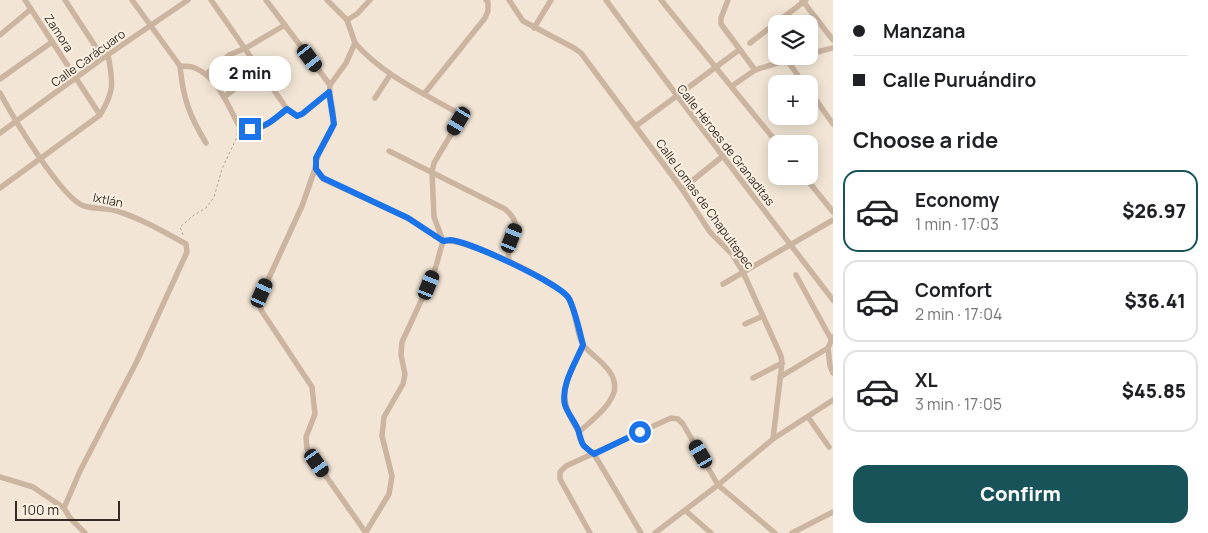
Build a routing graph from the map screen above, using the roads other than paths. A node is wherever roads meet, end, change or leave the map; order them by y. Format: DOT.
graph roads {
  1 [pos="26,0"];
  2 [pos="65,0"];
  3 [pos="132,0"];
  4 [pos="188,0"];
  5 [pos="211,0"];
  6 [pos="266,0"];
  7 [pos="327,0"];
  8 [pos="370,0"];
  9 [pos="509,0"];
  10 [pos="551,0"];
  11 [pos="606,0"];
  12 [pos="661,0"];
  13 [pos="728,0"];
  14 [pos="489,1"];
  15 [pos="804,1"];
  16 [pos="31,9"];
  17 [pos="347,20"];
  18 [pos="286,24"];
  19 [pos="150,26"];
  20 [pos="534,28"];
  21 [pos="0,35"];
  22 [pos="833,40"];
  23 [pos="52,42"];
  24 [pos="354,43"];
  25 [pos="750,43"];
  26 [pos="246,48"];
  27 [pos="833,48"];
  28 [pos="739,50"];
  29 [pos="818,52"];
  30 [pos="106,56"];
  31 [pos="771,65"];
  32 [pos="180,66"];
  33 [pos="716,68"];
  34 [pos="261,69"];
  35 [pos="755,70"];
  36 [pos="206,74"];
  37 [pos="390,75"];
  38 [pos="76,78"];
  39 [pos="0,79"];
  40 [pos="330,85"];
  41 [pos="732,86"];
  42 [pos="329,92"];
  43 [pos="0,93"];
  44 [pos="424,94"];
  45 [pos="676,96"];
  46 [pos="224,97"];
  47 [pos="376,98"];
  48 [pos="818,103"];
  49 [pos="287,109"];
  50 [pos="100,115"];
  51 [pos="16,122"];
  52 [pos="833,124"];
  53 [pos="636,126"];
  54 [pos="0,133"];
  55 [pos="771,135"];
  56 [pos="206,143"];
  57 [pos="389,152"];
  58 [pos="724,156"];
  59 [pos="41,159"];
  60 [pos="316,169"];
  61 [pos="432,172"];
  62 [pos="811,185"];
  63 [pos="0,188"];
  64 [pos="682,189"];
  65 [pos="833,212"];
  66 [pos="833,220"];
  67 [pos="443,241"];
  68 [pos="790,244"];
  69 [pos="509,262"];
  70 [pos="743,272"];
  71 [pos="796,275"];
  72 [pos="723,284"];
  73 [pos="833,300"];
  74 [pos="763,316"];
  75 [pos="746,324"];
  76 [pos="832,338"];
  77 [pos="583,345"];
  78 [pos="828,348"];
  79 [pos="782,363"];
  80 [pos="833,373"];
  81 [pos="780,377"];
  82 [pos="753,378"];
  83 [pos="833,400"];
  84 [pos="808,418"];
  85 [pos="580,432"];
  86 [pos="773,439"];
  87 [pos="828,447"];
  88 [pos="594,454"];
  89 [pos="0,476"];
  90 [pos="718,485"];
  91 [pos="64,508"];
  92 [pos="686,511"];
  93 [pos="833,512"];
  94 [pos="366,532"];
  95 [pos="85,533"];
  96 [pos="590,533"];
  97 [pos="641,533"];
  98 [pos="655,533"];
  99 [pos="711,533"];
  100 [pos="776,533"];
  101 [pos="792,533"];
  1 -- 16 [label="street, Zamora"];
  2 -- 30 [label="street"];
  3 -- 19 [label="street"];
  4 -- 19 [label="street, Calle Carácuaro"];
  5 -- 26 [label="street"];
  6 -- 18 [label="street"];
  7 -- 17 [label="street"];
  8 -- 17 [label="street"];
  9 -- 20 [label="street, Calle Lomas de Chapultepec"];
  10 -- 20 [label="street"];
  11 -- 45 [label="street, Calle Héroes de Granaditas"];
  12 -- 33 [label="street"];
  13 -- 28 [label="street"];
  14 -- 44 [label="street"];
  15 -- 22 [label="street"];
  15 -- 25 [label="street"];
  16 -- 21 [label="street"];
  16 -- 23 [label="street, Zamora"];
  17 -- 24 [label="street"];
  18 -- 26 [label="street"];
  18 -- 40 [label="street"];
  19 -- 30 [label="street, Calle Carácuaro"];
  19 -- 32 [label="street"];
  20 -- 53 [label="street, Calle Lomas de Chapultepec"];
  23 -- 38 [label="street, Zamora"];
  23 -- 39 [label="street"];
  24 -- 37 [label="street"];
  24 -- 40 [label="street"];
  26 -- 34 [label="street"];
  26 -- 36 [label="street"];
  27 -- 29 [label="street"];
  28 -- 33 [label="street"];
  28 -- 35 [label="street"];
  30 -- 38 [label="street, Calle Carácuaro"];
  30 -- 50 [label="street"];
  31 -- 35 [label="street"];
  32 -- 36 [label="street"];
  32 -- 56 [label="street"];
  33 -- 41 [label="street"];
  33 -- 45 [label="street"];
  34 -- 46 [label="street"];
  34 -- 49 [label="street"];
  35 -- 41 [label="street"];
  36 -- 46 [label="street"];
  37 -- 44 [label="street"];
  37 -- 47 [label="street"];
  38 -- 50 [label="street, Zamora"];
  38 -- 51 [label="street, Calle Carácuaro"];
  40 -- 42 [label="street"];
  41 -- 55 [label="street"];
  42 -- 49 [label="street"];
  42 -- 60 [label="street"];
  43 -- 51 [label="street, Ixtlán"];
  44 -- 61 [label="street"];
  45 -- 53 [label="street"];
  45 -- 58 [label="street, Calle Héroes de Granaditas"];
  46 -- 49 [label="street"];
  48 -- 52 [label="street"];
  50 -- 59 [label="street"];
  51 -- 54 [label="street, Calle Carácuaro"];
  51 -- 59 [label="street, Ixtlán"];
  53 -- 64 [label="street, Calle Lomas de Chapultepec"];
  57 -- 61 [label="street"];
  58 -- 64 [label="street"];
  58 -- 68 [label="street, Calle Héroes de Granaditas"];
  59 -- 63 [label="street"];
  59 -- 91 [label="street, Ixtlán"];
  60 -- 67 [label="street"];
  60 -- 94 [label="street"];
  61 -- 67 [label="street"];
  61 -- 69 [label="street"];
  62 -- 65 [label="street"];
  64 -- 70 [label="street, Calle Lomas de Chapultepec"];
  66 -- 68 [label="street"];
  67 -- 69 [label="street"];
  67 -- 94 [label="street"];
  68 -- 70 [label="street"];
  68 -- 73 [label="street, Calle Héroes de Granaditas"];
  69 -- 77 [label="street"];
  70 -- 72 [label="street"];
  70 -- 74 [label="street, Calle Lomas de Chapultepec"];
  71 -- 76 [label="street"];
  74 -- 75 [label="street"];
  74 -- 79 [label="street, Calle Lomas de Chapultepec"];
  76 -- 78 [label="street"];
  77 -- 85 [label="street"];
  77 -- 85 [label="street"];
  78 -- 80 [label="street"];
  78 -- 81 [label="street"];
  79 -- 81 [label="street, Calle Lomas de Chapultepec"];
  79 -- 82 [label="street"];
  81 -- 86 [label="street, Calle Lomas de Chapultepec"];
  83 -- 84 [label="street"];
  84 -- 86 [label="street"];
  84 -- 87 [label="street"];
  85 -- 88 [label="street"];
  86 -- 90 [label="street"];
  88 -- 90 [label="street"];
  88 -- 96 [label="street"];
  88 -- 97 [label="street"];
  89 -- 91 [label="street"];
  90 -- 92 [label="street"];
  90 -- 100 [label="street"];
  91 -- 95 [label="street"];
  92 -- 98 [label="street"];
  92 -- 99 [label="street"];
  93 -- 101 [label="street"];
}
